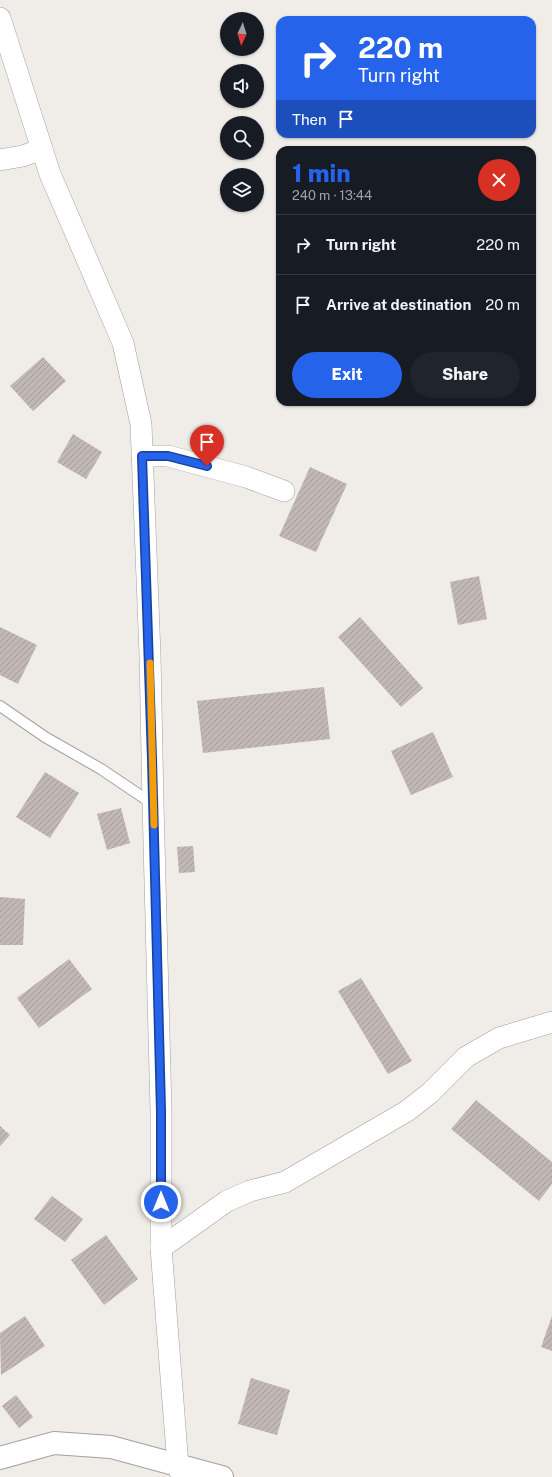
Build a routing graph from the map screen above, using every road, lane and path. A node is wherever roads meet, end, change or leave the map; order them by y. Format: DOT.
graph roads {
  1 [pos="0,18"];
  2 [pos="42,149"];
  3 [pos="0,160"];
  4 [pos="142,456"];
  5 [pos="284,491"];
  6 [pos="0,706"];
  7 [pos="153,804"];
  8 [pos="552,1022"];
  9 [pos="161,1248"];
  10 [pos="0,1458"];
  11 [pos="180,1471"];
  12 [pos="222,1477"];
  1 -- 2 [label="street"];
  2 -- 3 [label="street"];
  2 -- 4 [label="street"];
  4 -- 5 [label="street"];
  4 -- 7 [label="street"];
  6 -- 7 [label="lane"];
  7 -- 9 [label="street"];
  8 -- 9 [label="street"];
  9 -- 11 [label="street"];
  10 -- 11 [label="street"];
  11 -- 12 [label="street"];
}
